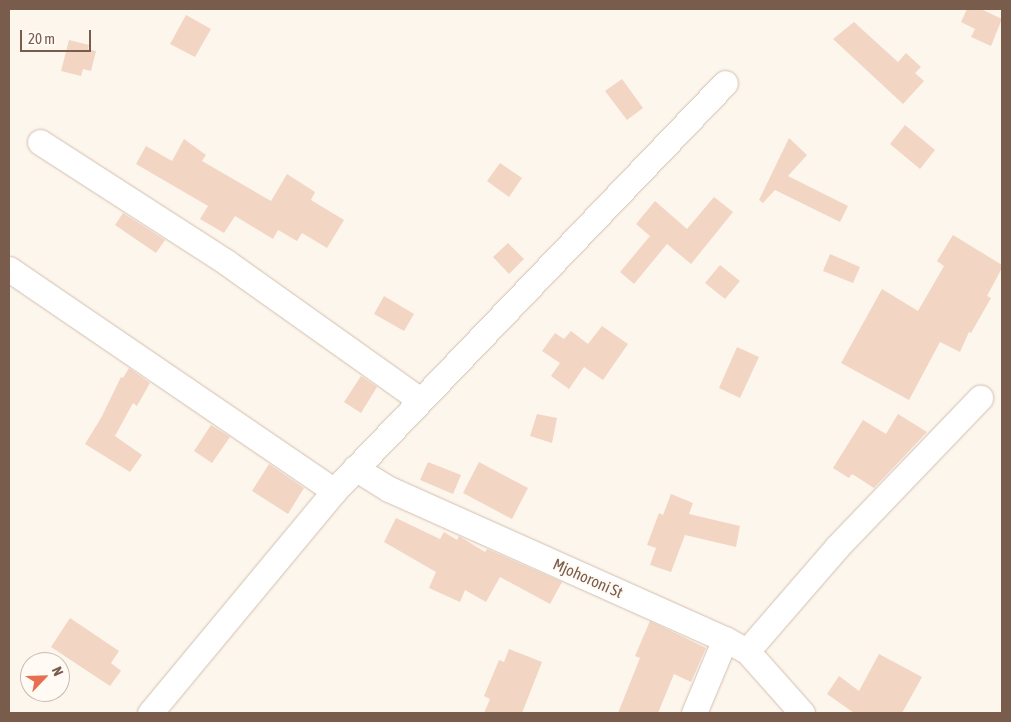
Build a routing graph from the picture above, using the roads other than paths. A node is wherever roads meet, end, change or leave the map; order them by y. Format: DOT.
graph roads {
  1 [pos="725,83"];
  2 [pos="40,142"];
  3 [pos="9,269"];
  4 [pos="980,398"];
  5 [pos="420,400"];
  6 [pos="355,468"];
  7 [pos="334,491"];
  8 [pos="725,639"];
  9 [pos="747,651"];
  10 [pos="150,713"];
  11 [pos="694,713"];
  12 [pos="802,713"];
  1 -- 5 [label="street"];
  2 -- 5 [label="street"];
  3 -- 7 [label="street"];
  4 -- 9 [label="street"];
  5 -- 6 [label="street"];
  6 -- 7 [label="street"];
  6 -- 8 [label="street, Mjohoroni St"];
  7 -- 10 [label="street"];
  8 -- 9 [label="street, Mjohoroni St"];
  8 -- 11 [label="street"];
  9 -- 12 [label="street, Mjohoroni St"];
}
